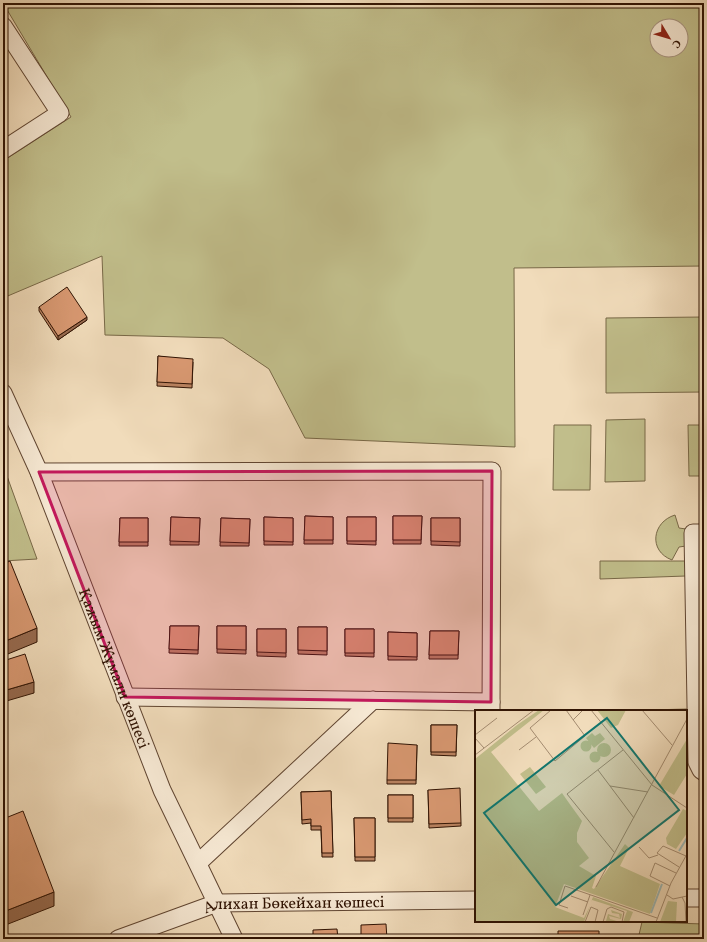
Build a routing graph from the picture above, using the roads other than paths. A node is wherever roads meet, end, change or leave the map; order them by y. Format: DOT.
graph roads {
  1 [pos="3,26"];
  2 [pos="3,150"];
  3 [pos="3,393"];
  4 [pos="39,472"];
  5 [pos="704,533"];
  6 [pos="125,697"];
  7 [pos="373,700"];
  8 [pos="491,706"];
  9 [pos="704,772"];
  10 [pos="198,863"];
  11 [pos="687,898"];
  12 [pos="704,898"];
  13 [pos="475,900"];
  14 [pos="217,903"];
  15 [pos="118,939"];
  16 [pos="234,939"];
  1 -- 2 [label="street"];
  3 -- 4 [label="street, Қажым Жұмали көшесі"];
  4 -- 6 [label="street, Қажым Жұмали көшесі"];
  4 -- 8 [label="street"];
  5 -- 9 [label="street"];
  6 -- 7 [label="street"];
  6 -- 10 [label="street, Қажым Жұмали көшесі"];
  7 -- 8 [label="street"];
  7 -- 10 [label="street"];
  10 -- 14 [label="street, Қажым Жұмали көшесі"];
  11 -- 12 [label="street"];
  13 -- 14 [label="street, Алихан Бөкейхан көшесі"];
  14 -- 15 [label="street, Алихан Бөкейхан көшесі"];
  14 -- 16 [label="street, Қажым Жұмали көшесі"];
}
